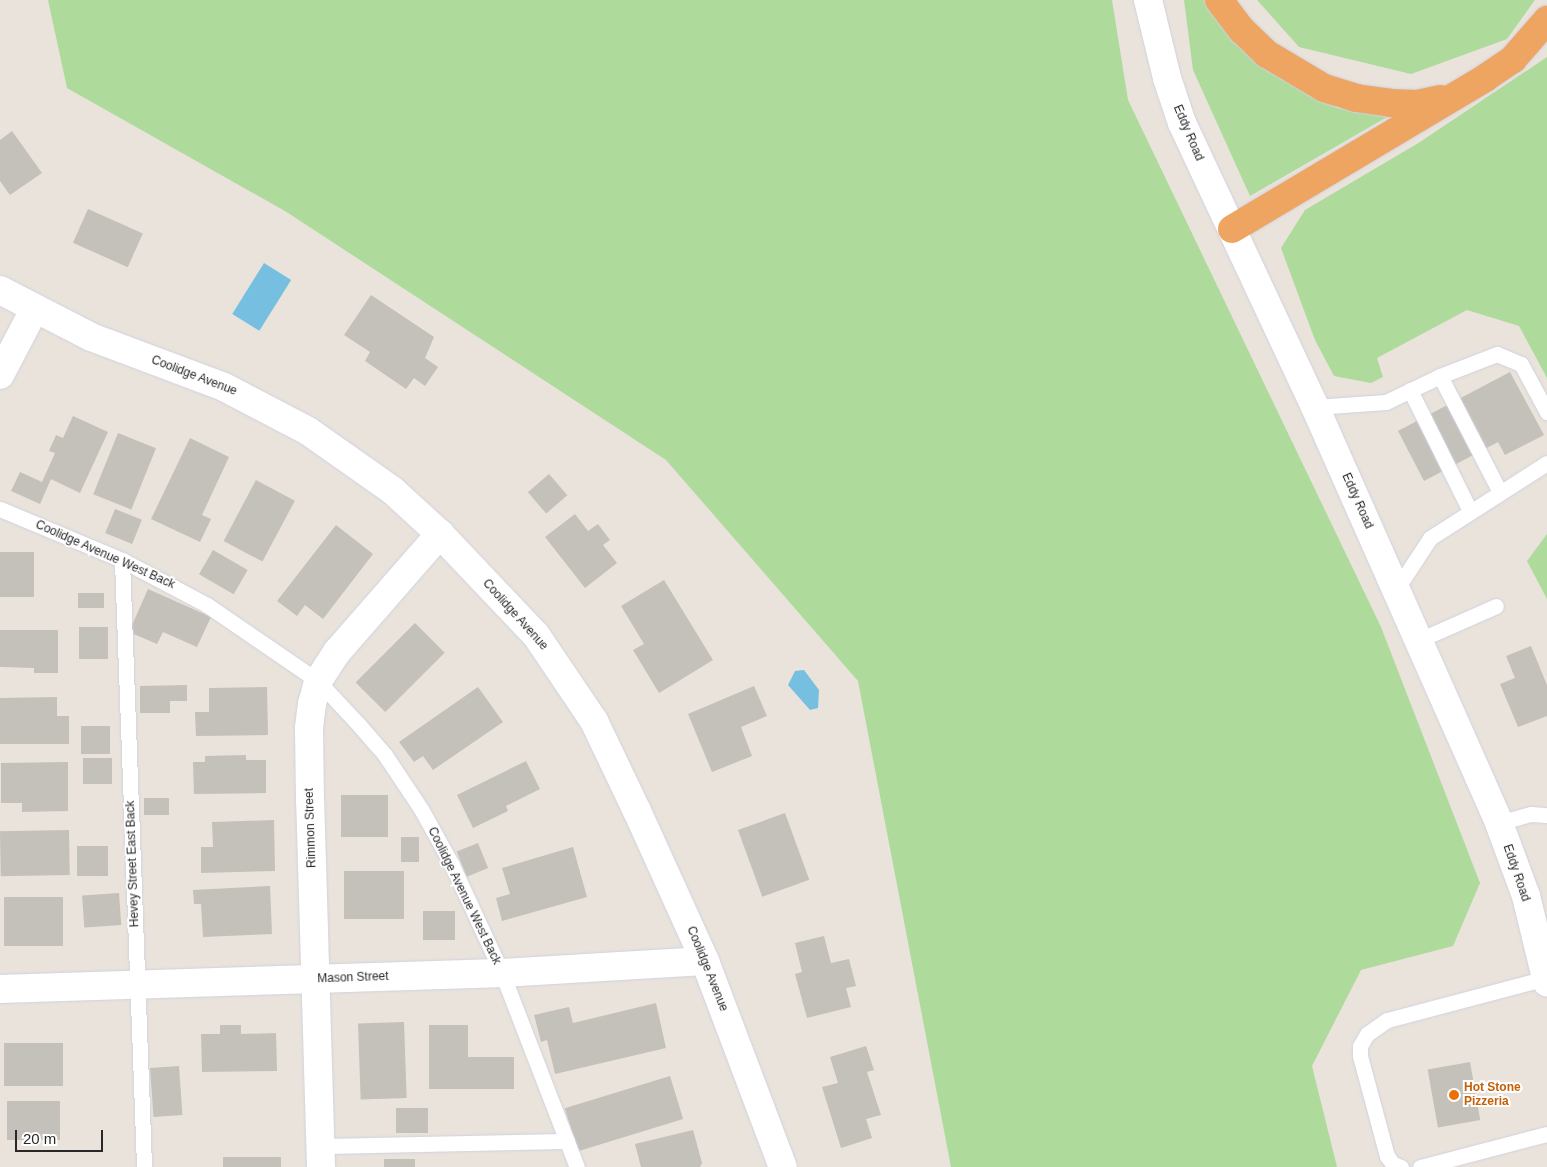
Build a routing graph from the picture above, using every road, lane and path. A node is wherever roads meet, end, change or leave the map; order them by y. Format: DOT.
graph roads {
  1 [pos="1219,0"];
  2 [pos="1152,8"];
  3 [pos="1547,20"];
  4 [pos="1451,96"];
  5 [pos="1232,229"];
  6 [pos="0,290"];
  7 [pos="34,310"];
  8 [pos="0,375"];
  9 [pos="1440,376"];
  10 [pos="1410,390"];
  11 [pos="1315,407"];
  12 [pos="1547,412"];
  13 [pos="1547,463"];
  14 [pos="1500,492"];
  15 [pos="0,510"];
  16 [pos="1470,511"];
  17 [pos="440,534"];
  18 [pos="122,560"];
  19 [pos="1396,590"];
  20 [pos="1496,606"];
  21 [pos="1419,640"];
  22 [pos="318,681"];
  23 [pos="1547,815"];
  24 [pos="1499,823"];
  25 [pos="705,961"];
  26 [pos="502,973"];
  27 [pos="316,979"];
  28 [pos="1546,980"];
  29 [pos="138,983"];
  30 [pos="0,989"];
  31 [pos="1547,1134"];
  32 [pos="567,1141"];
  33 [pos="321,1156"];
  34 [pos="144,1167"];
  35 [pos="577,1167"];
  36 [pos="783,1167"];
  37 [pos="1401,1167"];
  38 [pos="1420,1167"];
  1 -- 4 [label="highway"];
  2 -- 5 [label="street, Eddy Road"];
  3 -- 4 [label="highway"];
  4 -- 5 [label="highway"];
  5 -- 11 [label="street, Eddy Road"];
  6 -- 7 [label="street, Coolidge Avenue"];
  7 -- 8 [label="street"];
  7 -- 17 [label="street, Coolidge Avenue"];
  9 -- 10 [label="lane"];
  9 -- 12 [label="lane"];
  9 -- 14 [label="lane"];
  10 -- 11 [label="lane"];
  10 -- 16 [label="lane"];
  11 -- 19 [label="street, Eddy Road"];
  13 -- 14 [label="lane"];
  14 -- 16 [label="lane"];
  15 -- 18 [label="lane, Coolidge Avenue West Back"];
  16 -- 19 [label="lane"];
  17 -- 22 [label="street, Rimmon Street"];
  17 -- 25 [label="street, Coolidge Avenue"];
  18 -- 22 [label="lane, Coolidge Avenue West Back"];
  18 -- 29 [label="lane, Hevey Street East Back"];
  19 -- 21 [label="street, Eddy Road"];
  20 -- 21 [label="lane"];
  21 -- 24 [label="street, Eddy Road"];
  22 -- 26 [label="lane, Coolidge Avenue West Back"];
  22 -- 27 [label="street, Rimmon Street"];
  23 -- 24 [label="lane"];
  24 -- 28 [label="street, Eddy Road"];
  25 -- 26 [label="street, Mason Street"];
  25 -- 36 [label="street, Coolidge Avenue"];
  26 -- 27 [label="street, Mason Street"];
  26 -- 32 [label="lane, Coolidge Avenue West Back"];
  27 -- 29 [label="street, Mason Street"];
  27 -- 33 [label="street, Rimmon Street"];
  28 -- 37 [label="lane"];
  29 -- 30 [label="street, Mason Street"];
  29 -- 34 [label="lane, Hevey Street East Back"];
  31 -- 38 [label="lane"];
  32 -- 33 [label="lane"];
  32 -- 35 [label="lane, Coolidge Avenue West Back"];
}
